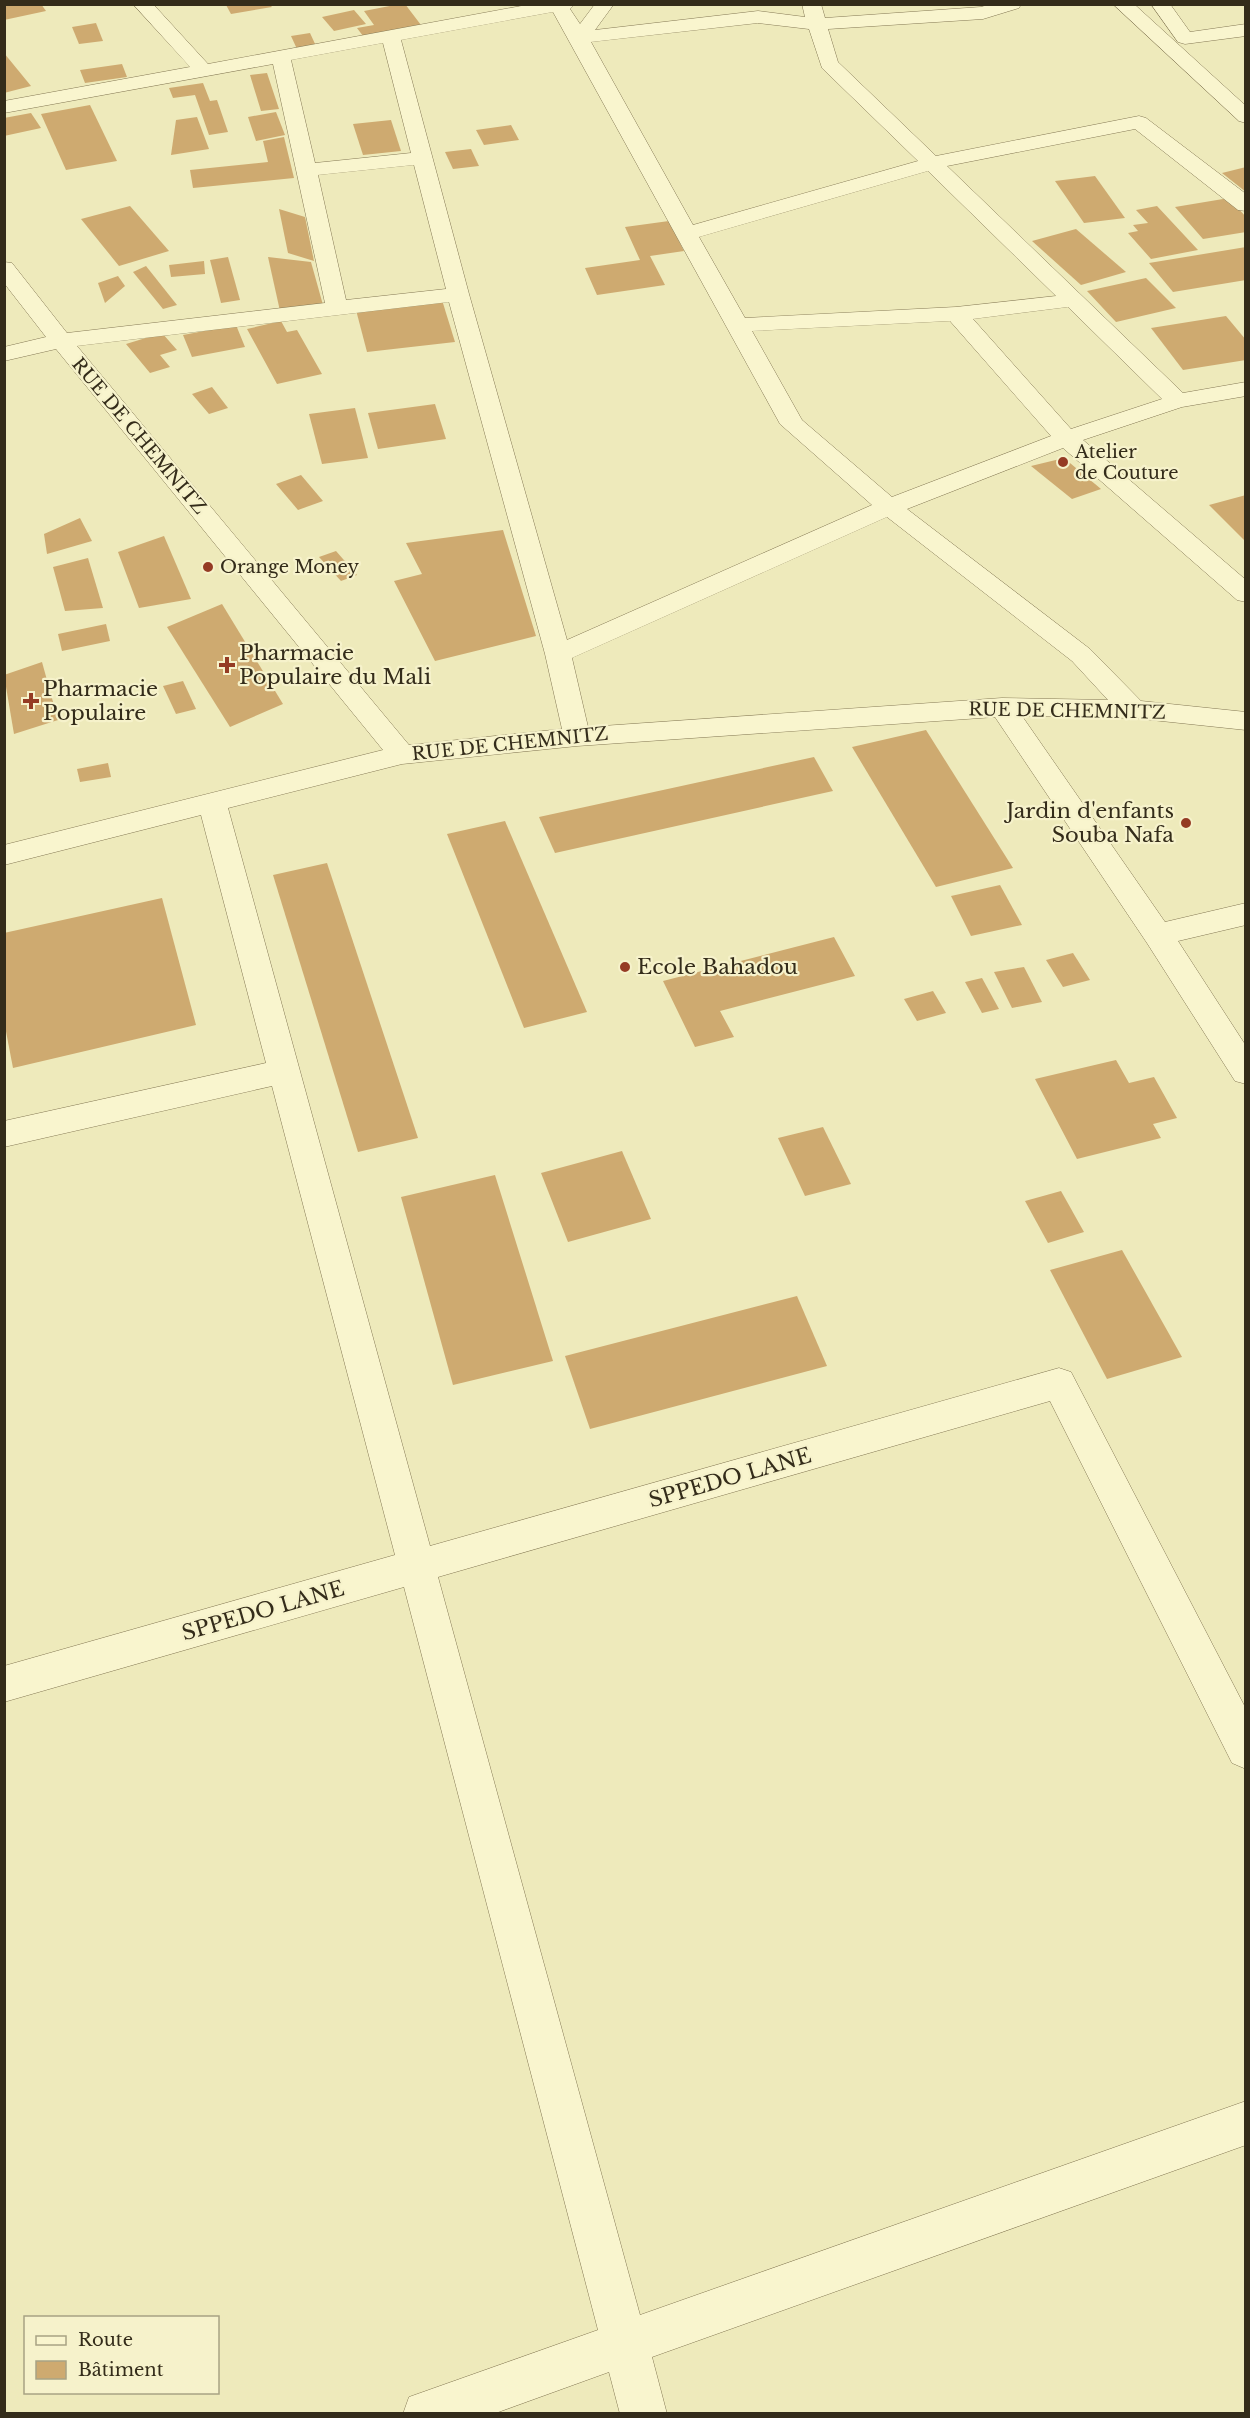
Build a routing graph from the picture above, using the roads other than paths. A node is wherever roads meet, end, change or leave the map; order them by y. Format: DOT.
graph roads {
  1 [pos="142,4"];
  2 [pos="441,4"];
  3 [pos="605,4"];
  4 [pos="1012,4"];
  5 [pos="1122,4"];
  6 [pos="1160,4"];
  7 [pos="561,5"];
  8 [pos="814,14"];
  9 [pos="455,25"];
  10 [pos="1245,30"];
  11 [pos="391,37"];
  12 [pos="579,38"];
  13 [pos="281,57"];
  14 [pos="204,71"];
  15 [pos="4,107"];
  16 [pos="1245,117"];
  17 [pos="423,158"];
  18 [pos="933,163"];
  19 [pos="306,170"];
  20 [pos="1245,205"];
  21 [pos="688,233"];
  22 [pos="4,268"];
  23 [pos="458,294"];
  24 [pos="1075,300"];
  25 [pos="337,308"];
  26 [pos="956,314"];
  27 [pos="739,325"];
  28 [pos="61,341"];
  29 [pos="4,354"];
  30 [pos="1245,370"];
  31 [pos="1245,389"];
  32 [pos="1173,396"];
  33 [pos="1066,438"];
  34 [pos="889,507"];
  35 [pos="1245,594"];
  36 [pos="558,654"];
  37 [pos="1002,707"];
  38 [pos="1133,709"];
  39 [pos="1245,721"];
  40 [pos="577,737"];
  41 [pos="402,755"];
  42 [pos="212,802"];
  43 [pos="4,855"];
  44 [pos="1245,914"];
  45 [pos="1158,934"];
  46 [pos="284,1071"];
  47 [pos="1245,1072"];
  48 [pos="4,1134"];
  49 [pos="417,1568"];
  50 [pos="4,1684"];
  51 [pos="1245,1750"];
  52 [pos="1245,2123"];
  53 [pos="625,2342"];
  54 [pos="426,2414"];
  55 [pos="644,2414"];
  1 -- 14 [label="street"];
  2 -- 9 [label="street"];
  3 -- 12 [label="street"];
  4 -- 8 [label="street"];
  5 -- 16 [label="street"];
  6 -- 10 [label="street"];
  7 -- 9 [label="street"];
  7 -- 12 [label="street"];
  8 -- 12 [label="street"];
  8 -- 18 [label="street"];
  9 -- 11 [label="street"];
  11 -- 13 [label="street"];
  11 -- 17 [label="street"];
  12 -- 21 [label="street"];
  13 -- 14 [label="street"];
  13 -- 19 [label="street"];
  14 -- 15 [label="street"];
  17 -- 19 [label="street"];
  17 -- 23 [label="street"];
  18 -- 20 [label="street"];
  18 -- 21 [label="street"];
  18 -- 24 [label="street"];
  19 -- 25 [label="street"];
  21 -- 27 [label="street"];
  22 -- 28 [label="street, RUE DE CHEMNITZ"];
  23 -- 25 [label="street"];
  23 -- 36 [label="street"];
  24 -- 26 [label="street"];
  24 -- 32 [label="street"];
  25 -- 28 [label="street"];
  26 -- 27 [label="street"];
  26 -- 33 [label="street"];
  27 -- 34 [label="street"];
  28 -- 29 [label="street"];
  28 -- 41 [label="street, RUE DE CHEMNITZ"];
  30 -- 32 [label="street"];
  31 -- 32 [label="street"];
  32 -- 33 [label="street"];
  33 -- 34 [label="street"];
  33 -- 35 [label="street"];
  34 -- 36 [label="street"];
  34 -- 38 [label="street"];
  36 -- 40 [label="street"];
  37 -- 38 [label="street, RUE DE CHEMNITZ"];
  37 -- 40 [label="street, RUE DE CHEMNITZ"];
  37 -- 45 [label="street"];
  38 -- 39 [label="street, RUE DE CHEMNITZ"];
  40 -- 41 [label="street, RUE DE CHEMNITZ"];
  41 -- 42 [label="street"];
  42 -- 43 [label="street"];
  42 -- 46 [label="street"];
  44 -- 45 [label="street"];
  45 -- 47 [label="street"];
  46 -- 48 [label="street"];
  46 -- 49 [label="street"];
  49 -- 50 [label="street, SPPEDO LANE"];
  49 -- 51 [label="street, SPPEDO LANE"];
  49 -- 53 [label="street"];
  52 -- 53 [label="street"];
  53 -- 54 [label="street"];
  53 -- 55 [label="street"];
}
